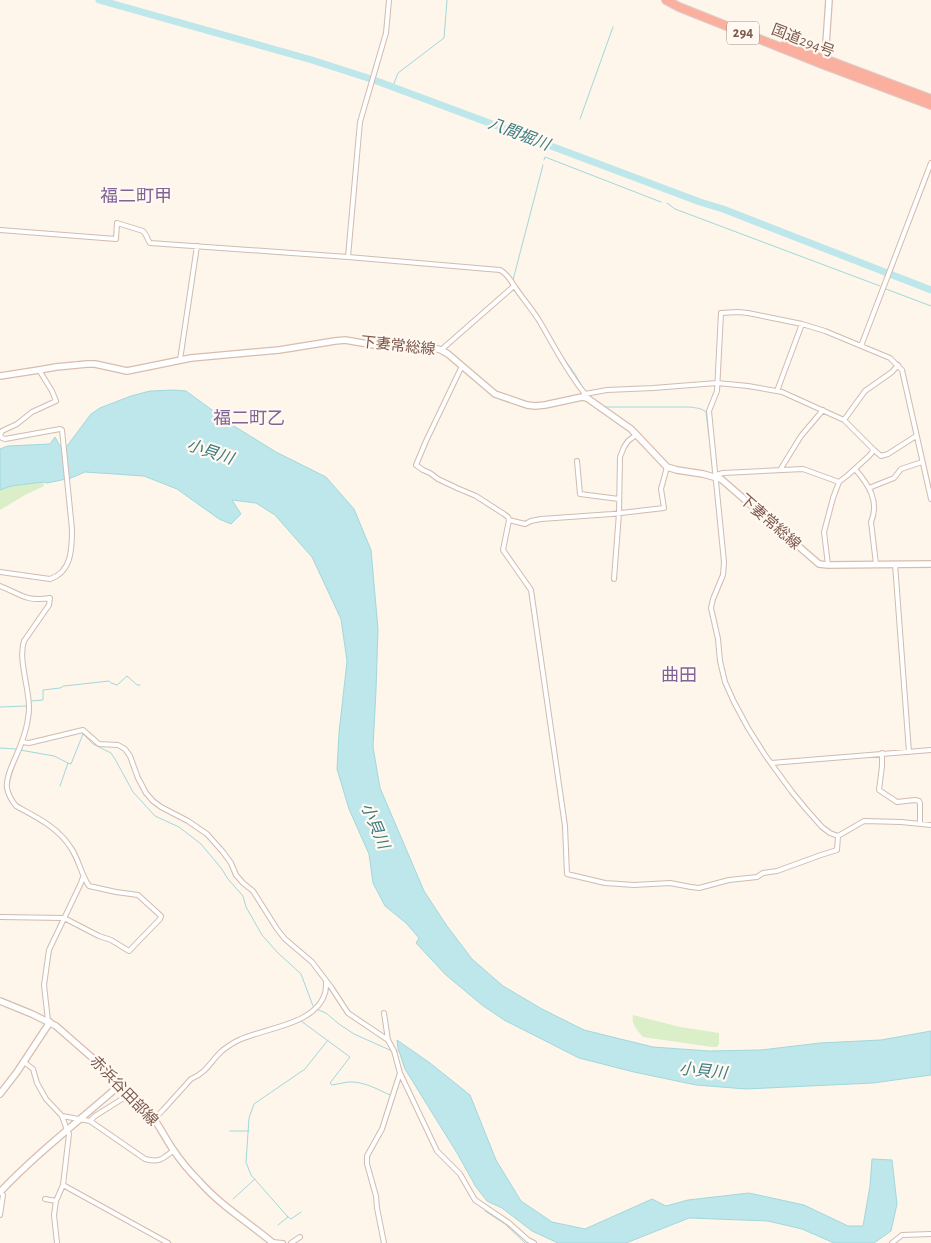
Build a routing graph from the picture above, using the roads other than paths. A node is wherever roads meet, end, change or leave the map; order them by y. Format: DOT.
graph roads {
  1 [pos="389,0"];
  2 [pos="666,0"];
  3 [pos="676,0"];
  4 [pos="829,0"];
  5 [pos="822,61"];
  6 [pos="931,99"];
  7 [pos="931,105"];
  8 [pos="931,163"];
  9 [pos="0,230"];
  10 [pos="197,246"];
  11 [pos="348,257"];
  12 [pos="514,286"];
  13 [pos="802,324"];
  14 [pos="861,346"];
  15 [pos="441,350"];
  16 [pos="180,360"];
  17 [pos="898,365"];
  18 [pos="462,366"];
  19 [pos="39,370"];
  20 [pos="0,376"];
  21 [pos="718,383"];
  22 [pos="777,391"];
  23 [pos="585,396"];
  24 [pos="823,410"];
  25 [pos="844,420"];
  26 [pos="636,434"];
  27 [pos="916,436"];
  28 [pos="874,450"];
  29 [pos="577,460"];
  30 [pos="922,462"];
  31 [pos="667,467"];
  32 [pos="855,469"];
  33 [pos="780,470"];
  34 [pos="716,476"];
  35 [pos="839,482"];
  36 [pos="869,488"];
  37 [pos="619,499"];
  38 [pos="931,499"];
  39 [pos="619,513"];
  40 [pos="509,520"];
  41 [pos="876,564"];
  42 [pos="895,564"];
  43 [pos="931,564"];
  44 [pos="828,565"];
  45 [pos="0,572"];
  46 [pos="614,579"];
  47 [pos="0,586"];
  48 [pos="22,742"];
  49 [pos="931,750"];
  50 [pos="908,752"];
  51 [pos="882,753"];
  52 [pos="772,763"];
  53 [pos="920,824"];
  54 [pos="931,825"];
  55 [pos="838,836"];
  56 [pos="83,877"];
  57 [pos="0,917"];
  58 [pos="64,918"];
  59 [pos="326,981"];
  60 [pos="0,1001"];
  61 [pos="384,1014"];
  62 [pos="49,1022"];
  63 [pos="388,1040"];
  64 [pos="24,1062"];
  65 [pos="400,1073"];
  66 [pos="121,1084"];
  67 [pos="0,1094"];
  68 [pos="130,1094"];
  69 [pos="62,1116"];
  70 [pos="81,1119"];
  71 [pos="154,1119"];
  72 [pos="90,1121"];
  73 [pos="67,1130"];
  74 [pos="174,1150"];
  75 [pos="63,1184"];
  76 [pos="2,1194"];
  77 [pos="45,1199"];
  78 [pos="56,1201"];
  79 [pos="0,1215"];
  80 [pos="931,1234"];
  81 [pos="300,1236"];
  82 [pos="272,1242"];
  83 [pos="57,1243"];
  84 [pos="168,1243"];
  85 [pos="284,1243"];
  86 [pos="291,1243"];
  87 [pos="384,1243"];
  88 [pos="534,1243"];
  89 [pos="892,1243"];
  1 -- 11 [label="street"];
  2 -- 5 [label="highway, 国道294号 / 294"];
  3 -- 5 [label="highway, 国道294号 / 294"];
  4 -- 5 [label="main road"];
  5 -- 6 [label="highway, 国道294号 / 294"];
  5 -- 7 [label="highway, 国道294号 / 294"];
  8 -- 14 [label="street"];
  9 -- 10 [label="street"];
  10 -- 11 [label="street"];
  10 -- 16 [label="street"];
  11 -- 12 [label="street"];
  12 -- 15 [label="street"];
  12 -- 23 [label="street"];
  13 -- 14 [label="street"];
  13 -- 21 [label="street"];
  13 -- 22 [label="street"];
  14 -- 17 [label="street"];
  15 -- 16 [label="main road, 下妻常総線"];
  15 -- 18 [label="main road, 下妻常総線"];
  16 -- 19 [label="main road, 下妻常総線"];
  17 -- 25 [label="street"];
  17 -- 27 [label="street"];
  18 -- 23 [label="main road, 下妻常総線"];
  18 -- 40 [label="street"];
  19 -- 20 [label="main road, 下妻常総線"];
  19 -- 45 [label="street"];
  21 -- 22 [label="street"];
  21 -- 23 [label="street"];
  21 -- 34 [label="street"];
  22 -- 24 [label="street"];
  23 -- 26 [label="main road"];
  24 -- 25 [label="street"];
  24 -- 33 [label="street"];
  25 -- 28 [label="street"];
  26 -- 31 [label="main road"];
  26 -- 37 [label="street"];
  27 -- 28 [label="street"];
  27 -- 30 [label="street"];
  28 -- 32 [label="street"];
  29 -- 37 [label="street"];
  30 -- 36 [label="street"];
  30 -- 38 [label="street"];
  31 -- 34 [label="main road, 下妻常総線"];
  31 -- 39 [label="street"];
  32 -- 35 [label="street"];
  32 -- 36 [label="street"];
  33 -- 34 [label="street"];
  33 -- 35 [label="street"];
  34 -- 44 [label="main road, 下妻常総線"];
  34 -- 52 [label="street"];
  35 -- 44 [label="street"];
  36 -- 41 [label="street"];
  37 -- 39 [label="street"];
  39 -- 40 [label="street"];
  39 -- 46 [label="street"];
  40 -- 55 [label="street"];
  41 -- 42 [label="main road, 下妻常総線"];
  41 -- 44 [label="main road, 下妻常総線"];
  42 -- 43 [label="main road, 下妻常総線"];
  42 -- 50 [label="street"];
  47 -- 48 [label="street"];
  48 -- 56 [label="street"];
  48 -- 59 [label="street"];
  49 -- 50 [label="street"];
  50 -- 51 [label="street"];
  51 -- 52 [label="street"];
  51 -- 53 [label="street"];
  52 -- 55 [label="street"];
  53 -- 54 [label="street"];
  53 -- 55 [label="street"];
  56 -- 58 [label="street"];
  56 -- 58 [label="street"];
  57 -- 58 [label="street"];
  58 -- 62 [label="street"];
  59 -- 63 [label="street"];
  59 -- 71 [label="street"];
  60 -- 62 [label="main road, 赤浜谷田部線"];
  61 -- 63 [label="street"];
  62 -- 64 [label="main road"];
  62 -- 66 [label="main road, 赤浜谷田部線"];
  63 -- 65 [label="street"];
  64 -- 67 [label="main road"];
  64 -- 69 [label="street"];
  65 -- 87 [label="street"];
  65 -- 88 [label="street"];
  66 -- 68 [label="main road, 赤浜谷田部線"];
  66 -- 70 [label="main road"];
  68 -- 71 [label="main road, 赤浜谷田部線"];
  68 -- 72 [label="street"];
  69 -- 70 [label="street"];
  69 -- 73 [label="street"];
  70 -- 72 [label="street"];
  70 -- 73 [label="main road"];
  71 -- 74 [label="main road, 赤浜谷田部線"];
  72 -- 74 [label="street"];
  73 -- 75 [label="street"];
  73 -- 76 [label="main road"];
  74 -- 82 [label="main road, 赤浜谷田部線"];
  75 -- 78 [label="street"];
  75 -- 84 [label="street"];
  76 -- 79 [label="street"];
  77 -- 78 [label="street"];
  78 -- 83 [label="street"];
  80 -- 89 [label="street"];
  81 -- 86 [label="street"];
  82 -- 85 [label="street"];
}
